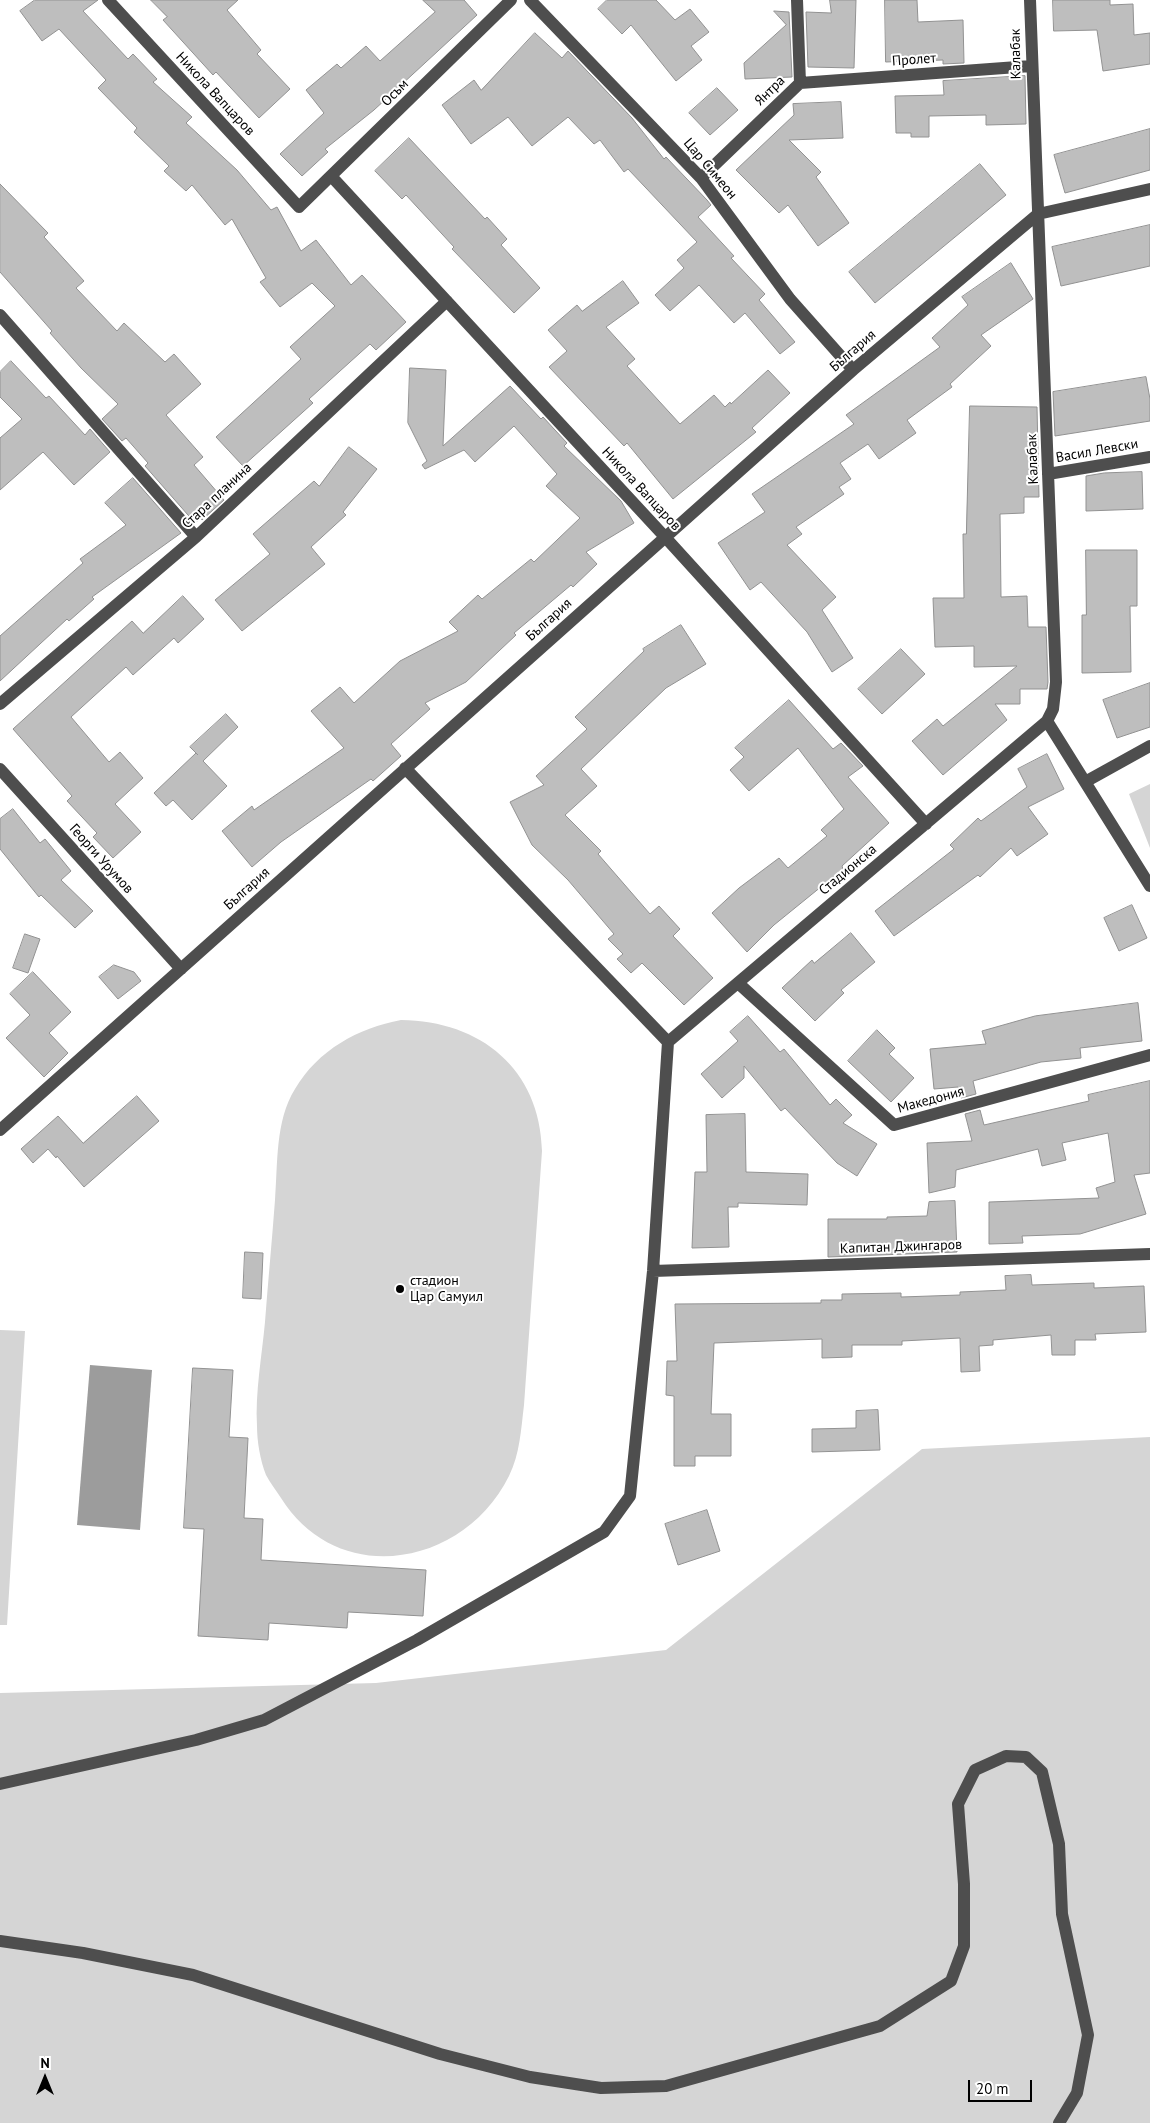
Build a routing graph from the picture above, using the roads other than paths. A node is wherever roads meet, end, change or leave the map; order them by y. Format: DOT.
graph roads {
  1 [pos="108,0"];
  2 [pos="511,0"];
  3 [pos="530,0"];
  4 [pos="797,0"];
  5 [pos="1030,0"];
  6 [pos="1031,66"];
  7 [pos="800,83"];
  8 [pos="332,177"];
  9 [pos="701,178"];
  10 [pos="1150,189"];
  11 [pos="299,207"];
  12 [pos="1038,214"];
  13 [pos="447,301"];
  14 [pos="0,315"];
  15 [pos="852,370"];
  16 [pos="1150,457"];
  17 [pos="1048,474"];
  18 [pos="196,537"];
  19 [pos="665,537"];
  20 [pos="0,704"];
  21 [pos="1047,721"];
  22 [pos="1150,746"];
  23 [pos="406,768"];
  24 [pos="0,769"];
  25 [pos="1085,782"];
  26 [pos="926,824"];
  27 [pos="1150,886"];
  28 [pos="181,969"];
  29 [pos="738,983"];
  30 [pos="668,1042"];
  31 [pos="1150,1055"];
  32 [pos="0,1130"];
  33 [pos="1150,1254"];
  34 [pos="652,1271"];
  35 [pos="0,1784"];
  36 [pos="0,1940"];
  37 [pos="1058,2123"];
  1 -- 11 [label="street, Никола Вапцаров"];
  2 -- 8 [label="street, Осъм"];
  3 -- 9 [label="street, Цар Симеон"];
  4 -- 7 [label="street, Янтра"];
  5 -- 6 [label="street, Калабак"];
  6 -- 7 [label="street, Пролет"];
  6 -- 12 [label="street, Калабак"];
  7 -- 9 [label="street, Янтра"];
  8 -- 11 [label="street, Осъм"];
  8 -- 13 [label="street, Никола Вапцаров"];
  9 -- 15 [label="street, Цар Симеон"];
  10 -- 12 [label="street, България"];
  12 -- 15 [label="street, България"];
  12 -- 17 [label="street, Калабак"];
  13 -- 18 [label="street, Стара планина"];
  13 -- 19 [label="street, Никола Вапцаров"];
  14 -- 18 [label="street"];
  15 -- 19 [label="street, България"];
  16 -- 17 [label="street, Васил Левски"];
  17 -- 21 [label="street, Калабак"];
  18 -- 20 [label="street, Стара планина"];
  19 -- 23 [label="street, България"];
  19 -- 26 [label="street, Никола Вапцаров"];
  21 -- 25 [label="street"];
  21 -- 26 [label="street, Стадионска"];
  22 -- 25 [label="street"];
  23 -- 28 [label="street, България"];
  23 -- 30 [label="street"];
  24 -- 28 [label="street, Георги Урумов"];
  25 -- 27 [label="street"];
  26 -- 29 [label="street, Стадионска"];
  28 -- 32 [label="street, България"];
  29 -- 30 [label="street, Стадионска"];
  29 -- 31 [label="street, Македония"];
  30 -- 34 [label="street"];
  33 -- 34 [label="street, Капитан Джингаров"];
  34 -- 35 [label="street"];
  36 -- 37 [label="street"];
}
